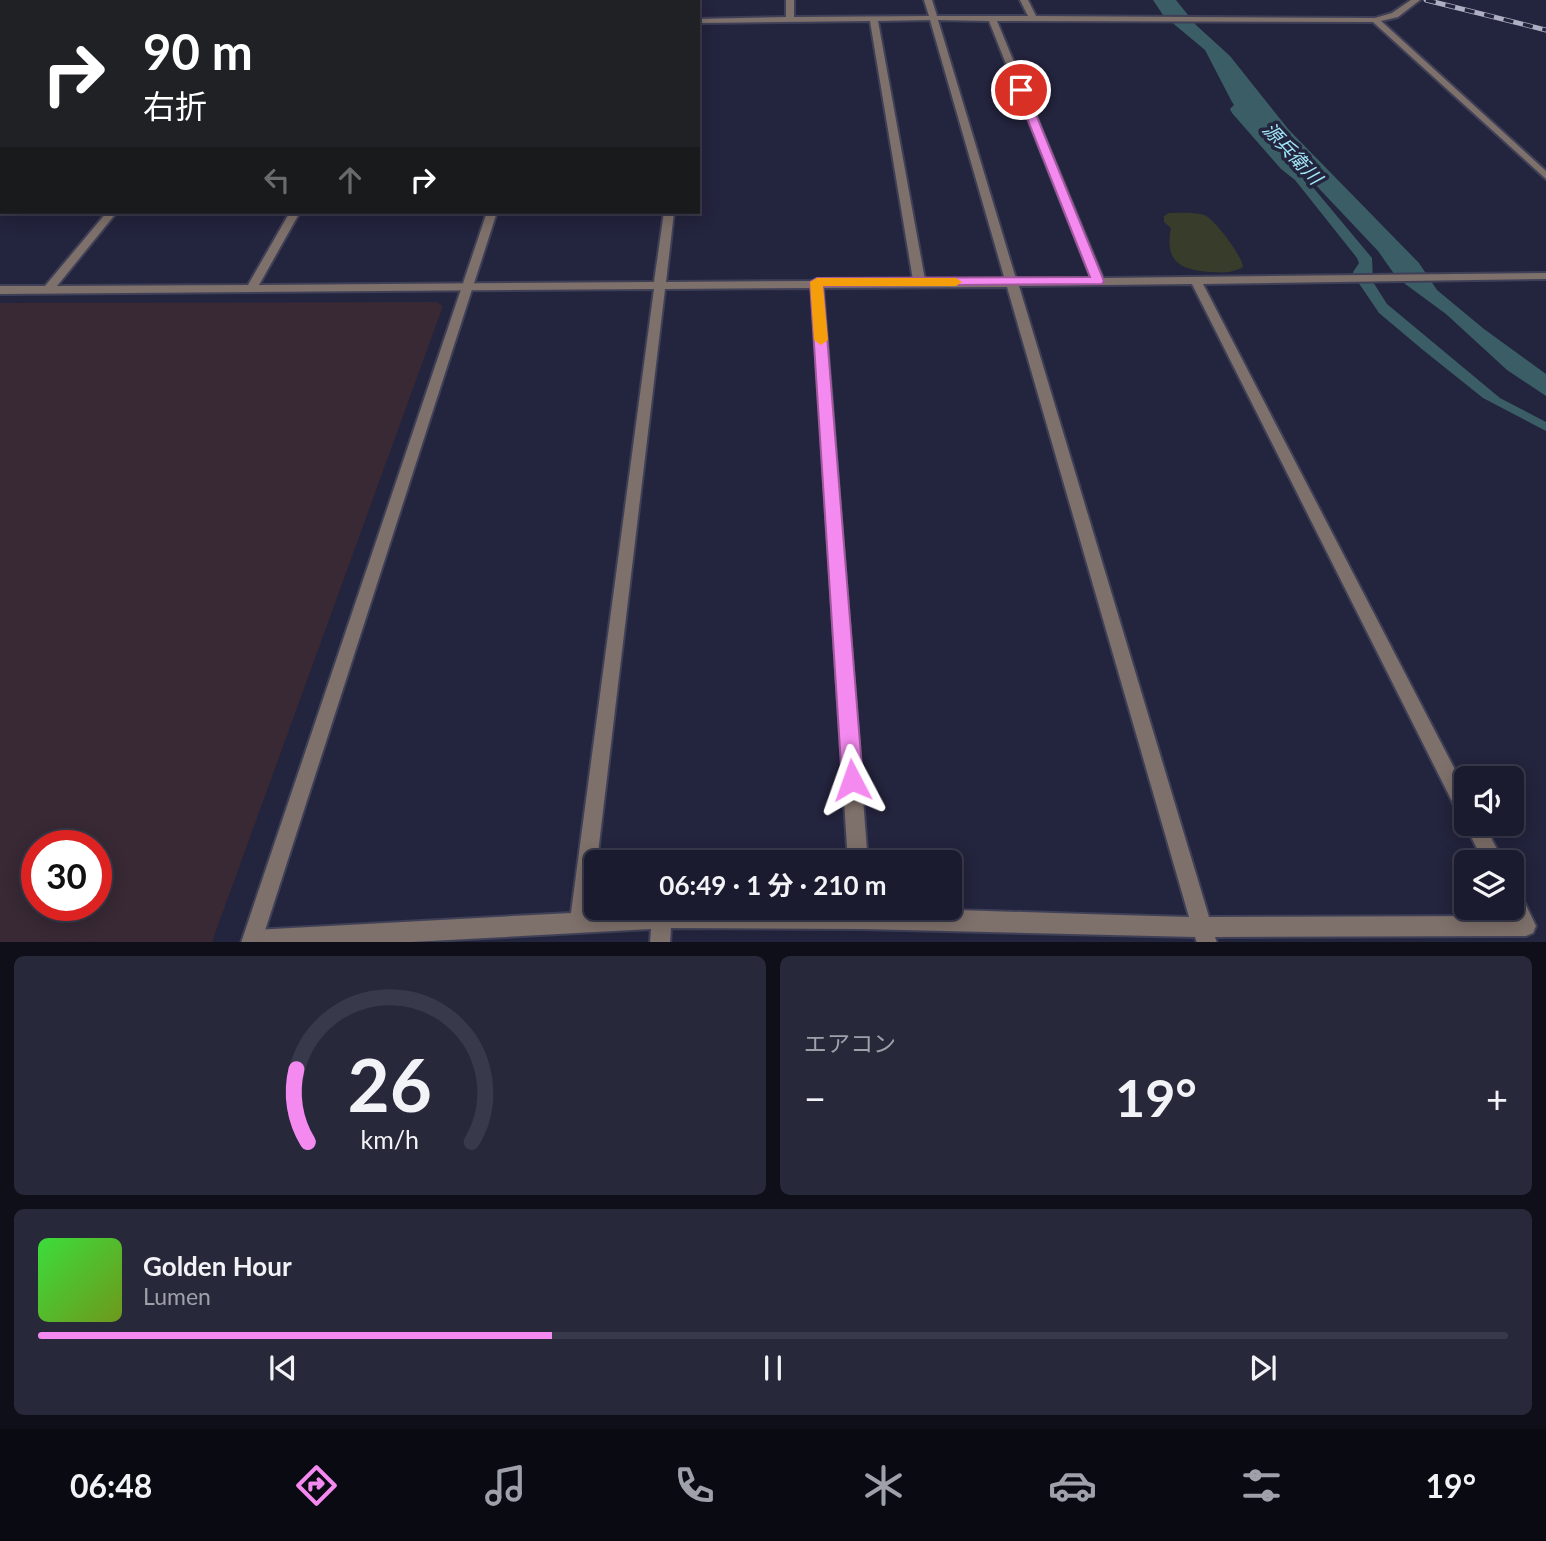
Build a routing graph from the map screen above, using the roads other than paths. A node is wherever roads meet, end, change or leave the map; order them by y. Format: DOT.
graph roads {
  1 [pos="790,0"];
  2 [pos="928,0"];
  3 [pos="1024,0"];
  4 [pos="1416,0"];
  5 [pos="934,18"];
  6 [pos="992,18"];
  7 [pos="874,19"];
  8 [pos="1033,19"];
  9 [pos="790,20"];
  10 [pos="1375,20"];
  11 [pos="700,21"];
  12 [pos="1546,176"];
  13 [pos="110,214"];
  14 [pos="294,214"];
  15 [pos="491,214"];
  16 [pos="669,214"];
  17 [pos="1546,276"];
  18 [pos="919,281"];
  19 [pos="1098,281"];
  20 [pos="1196,281"];
  21 [pos="817,282"];
  22 [pos="1014,283"];
  23 [pos="661,284"];
  24 [pos="468,286"];
  25 [pos="251,289"];
  26 [pos="0,290"];
  27 [pos="48,290"];
  28 [pos="1454,786"];
  29 [pos="857,850"];
  30 [pos="962,919"];
  31 [pos="621,920"];
  32 [pos="662,920"];
  33 [pos="1523,920"];
  34 [pos="580,921"];
  35 [pos="1205,935"];
  36 [pos="252,941"];
  37 [pos="660,942"];
  1 -- 9 [label="street"];
  2 -- 5 [label="street"];
  3 -- 8 [label="street"];
  4 -- 10 [label="street"];
  5 -- 6 [label="street"];
  5 -- 7 [label="street"];
  5 -- 22 [label="street"];
  6 -- 8 [label="street"];
  6 -- 19 [label="street"];
  7 -- 9 [label="street"];
  7 -- 18 [label="street"];
  8 -- 10 [label="street"];
  9 -- 11 [label="street"];
  10 -- 12 [label="street"];
  13 -- 27 [label="street"];
  14 -- 25 [label="street"];
  15 -- 24 [label="street"];
  16 -- 23 [label="street"];
  17 -- 20 [label="street"];
  18 -- 21 [label="street"];
  18 -- 22 [label="street"];
  19 -- 20 [label="street"];
  19 -- 22 [label="street"];
  20 -- 28 [label="street"];
  21 -- 23 [label="street"];
  21 -- 29 [label="street"];
  22 -- 35 [label="street"];
  23 -- 24 [label="street"];
  23 -- 34 [label="street"];
  24 -- 25 [label="street"];
  24 -- 36 [label="street"];
  25 -- 27 [label="street"];
  26 -- 27 [label="street"];
  30 -- 35 [label="street"];
  31 -- 34 [label="street"];
  32 -- 37 [label="street"];
  33 -- 35 [label="street"];
  34 -- 36 [label="street"];
}
